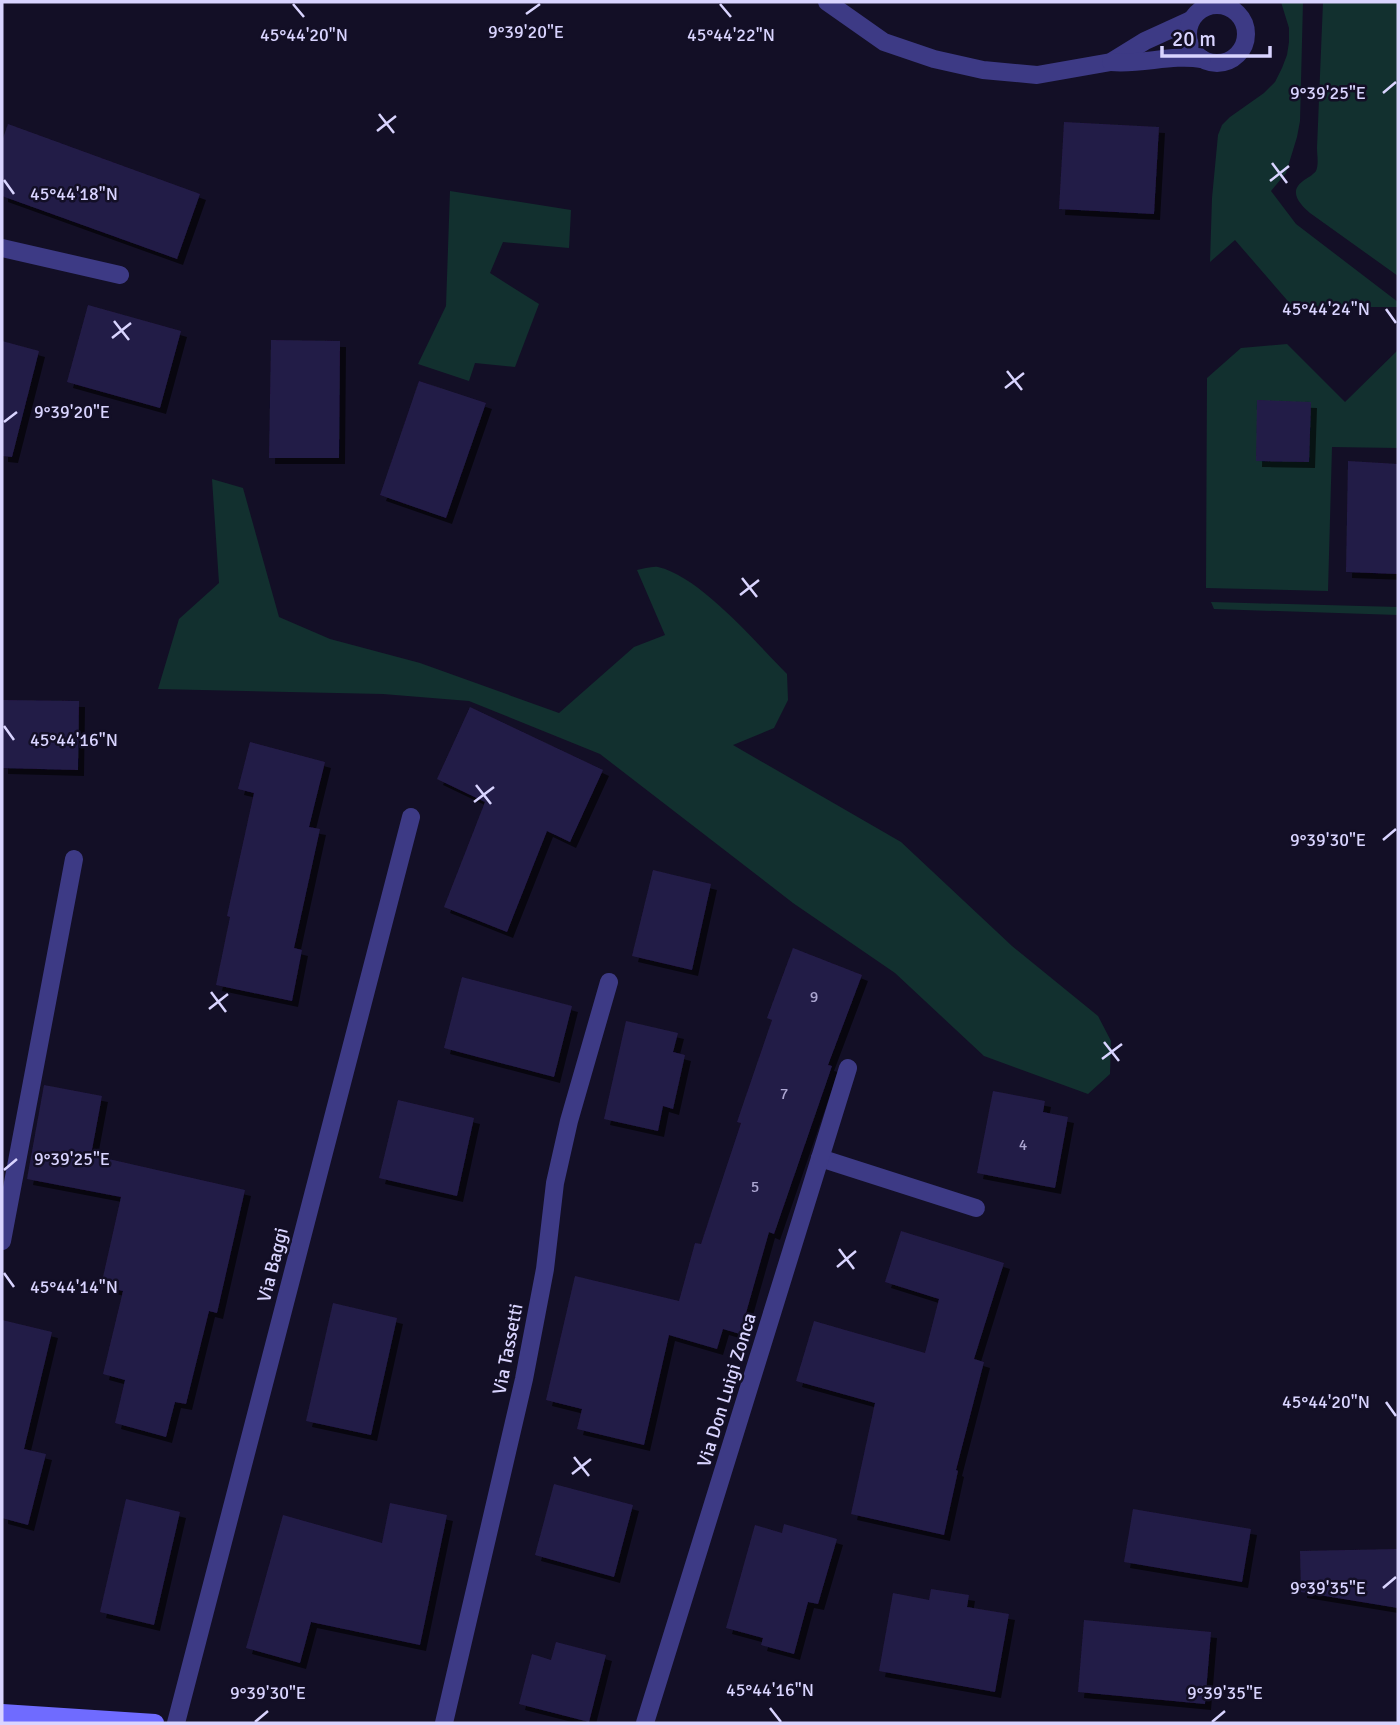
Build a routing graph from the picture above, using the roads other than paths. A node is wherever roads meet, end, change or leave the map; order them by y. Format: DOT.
graph roads {
  1 [pos="827,2"];
  2 [pos="1248,2"];
  3 [pos="1200,10"];
  4 [pos="1242,20"];
  5 [pos="1202,59"];
  6 [pos="1111,62"];
  7 [pos="2,248"];
  8 [pos="120,275"];
  9 [pos="411,817"];
  10 [pos="74,859"];
  11 [pos="609,982"];
  12 [pos="848,1068"];
  13 [pos="820,1158"];
  14 [pos="976,1208"];
  15 [pos="2,1241"];
  16 [pos="11,1717"];
  17 [pos="155,1723"];
  18 [pos="176,1723"];
  19 [pos="444,1723"];
  20 [pos="645,1723"];
  1 -- 6 [label="street"];
  2 -- 4 [label="street"];
  3 -- 4 [label="street"];
  3 -- 5 [label="street"];
  3 -- 6 [label="street"];
  4 -- 5 [label="street"];
  5 -- 6 [label="street"];
  7 -- 8 [label="street"];
  9 -- 18 [label="street, Via Baggi"];
  10 -- 15 [label="street"];
  11 -- 19 [label="street, Via Tassetti"];
  12 -- 13 [label="street, Via Don Luigi Zonca"];
  13 -- 14 [label="street"];
  13 -- 20 [label="street, Via Don Luigi Zonca"];
  16 -- 17 [label="street"];
}
